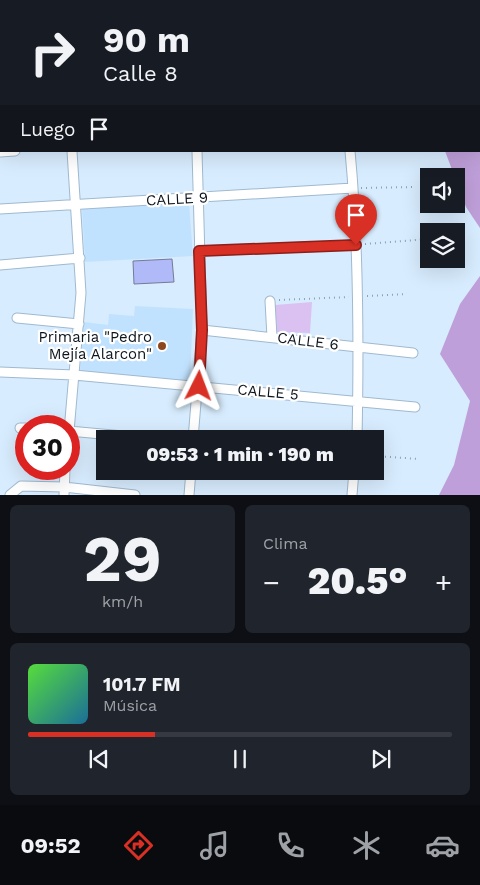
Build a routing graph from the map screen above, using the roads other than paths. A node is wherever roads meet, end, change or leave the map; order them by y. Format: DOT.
graph roads {
  1 [pos="72,152"];
  2 [pos="197,152"];
  3 [pos="350,152"];
  4 [pos="354,188"];
  5 [pos="197,198"];
  6 [pos="76,204"];
  7 [pos="0,209"];
  8 [pos="356,245"];
  9 [pos="199,251"];
  10 [pos="80,258"];
  11 [pos="0,265"];
  12 [pos="270,301"];
  13 [pos="17,318"];
  14 [pos="79,324"];
  15 [pos="202,330"];
  16 [pos="272,337"];
  17 [pos="359,347"];
  18 [pos="413,353"];
  19 [pos="0,372"];
  20 [pos="74,375"];
  21 [pos="199,386"];
  22 [pos="358,401"];
  23 [pos="416,407"];
  24 [pos="70,415"];
  25 [pos="195,430"];
  26 [pos="356,430"];
  27 [pos="80,432"];
  28 [pos="96,433"];
  29 [pos="190,480"];
  30 [pos="353,480"];
  31 [pos="64,491"];
  32 [pos="10,495"];
  33 [pos="135,495"];
  34 [pos="189,495"];
  35 [pos="352,495"];
  1 -- 6 [label="street"];
  2 -- 5 [label="street"];
  3 -- 4 [label="street"];
  4 -- 5 [label="street, CALLE 9"];
  4 -- 8 [label="street"];
  5 -- 6 [label="street, CALLE 9"];
  5 -- 9 [label="street"];
  6 -- 7 [label="street, CALLE 9"];
  6 -- 10 [label="street"];
  8 -- 9 [label="street"];
  8 -- 17 [label="street"];
  9 -- 15 [label="street"];
  10 -- 11 [label="street"];
  10 -- 14 [label="street"];
  12 -- 16 [label="street"];
  13 -- 14 [label="street"];
  14 -- 20 [label="street"];
  15 -- 16 [label="street, CALLE 6"];
  15 -- 21 [label="street"];
  16 -- 17 [label="street, CALLE 6"];
  17 -- 18 [label="street, CALLE 6"];
  17 -- 22 [label="street"];
  19 -- 20 [label="street, CALLE 5"];
  20 -- 21 [label="street, CALLE 5"];
  20 -- 24 [label="street"];
  21 -- 22 [label="street, CALLE 5"];
  21 -- 25 [label="street"];
  22 -- 23 [label="street, CALLE 5"];
  22 -- 26 [label="street"];
  27 -- 28 [label="street"];
  29 -- 34 [label="street"];
  30 -- 35 [label="street"];
  31 -- 32 [label="street"];
  31 -- 33 [label="street"];
}
